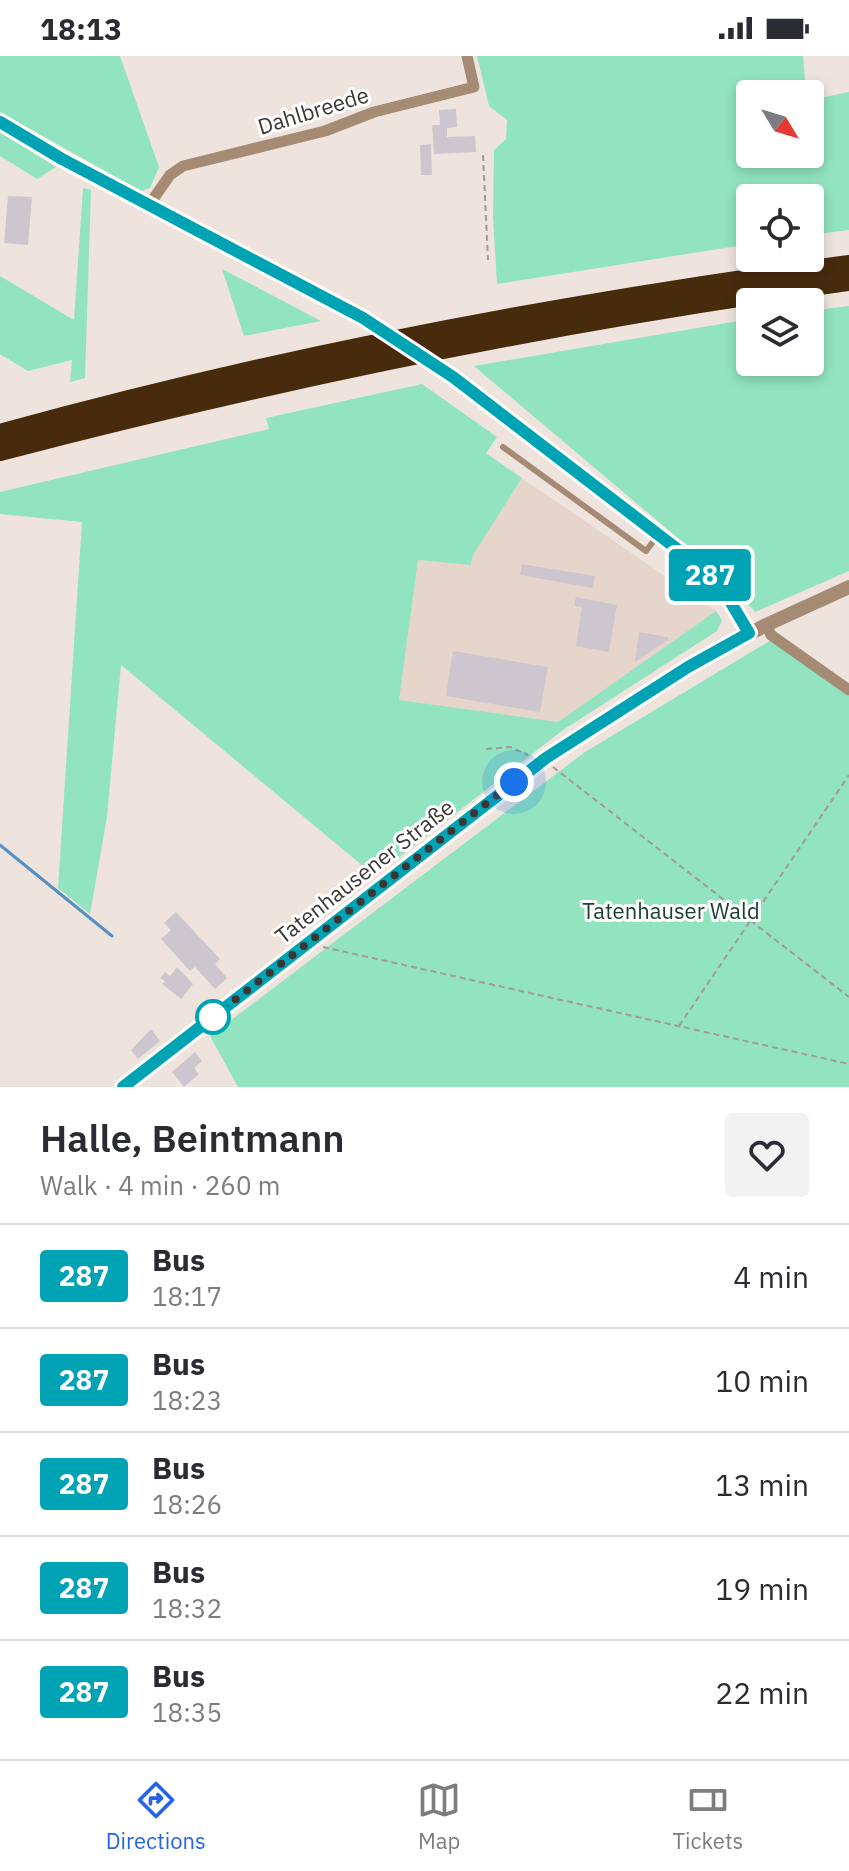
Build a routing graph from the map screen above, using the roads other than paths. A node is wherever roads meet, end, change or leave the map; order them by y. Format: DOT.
graph roads {
  1 [pos="467,56"];
  2 [pos="0,122"];
  3 [pos="149,205"];
  4 [pos="849,265"];
  5 [pos="849,281"];
  6 [pos="0,434"];
  7 [pos="503,447"];
  8 [pos="0,451"];
  9 [pos="659,534"];
  10 [pos="849,587"];
  11 [pos="766,625"];
  12 [pos="749,633"];
  13 [pos="849,690"];
  14 [pos="123,1087"];
  1 -- 3 [label="street, Dahlbreede"];
  2 -- 3 [label="street"];
  3 -- 9 [label="street, bridge"];
  4 -- 6 [label="highway"];
  5 -- 8 [label="highway"];
  7 -- 9 [label="lane"];
  9 -- 12 [label="street"];
  10 -- 11 [label="street, Tatenhausener Straße"];
  11 -- 12 [label="street, Tatenhausener Straße"];
  11 -- 13 [label="street"];
  12 -- 14 [label="street, Tatenhausener Straße"];
}
